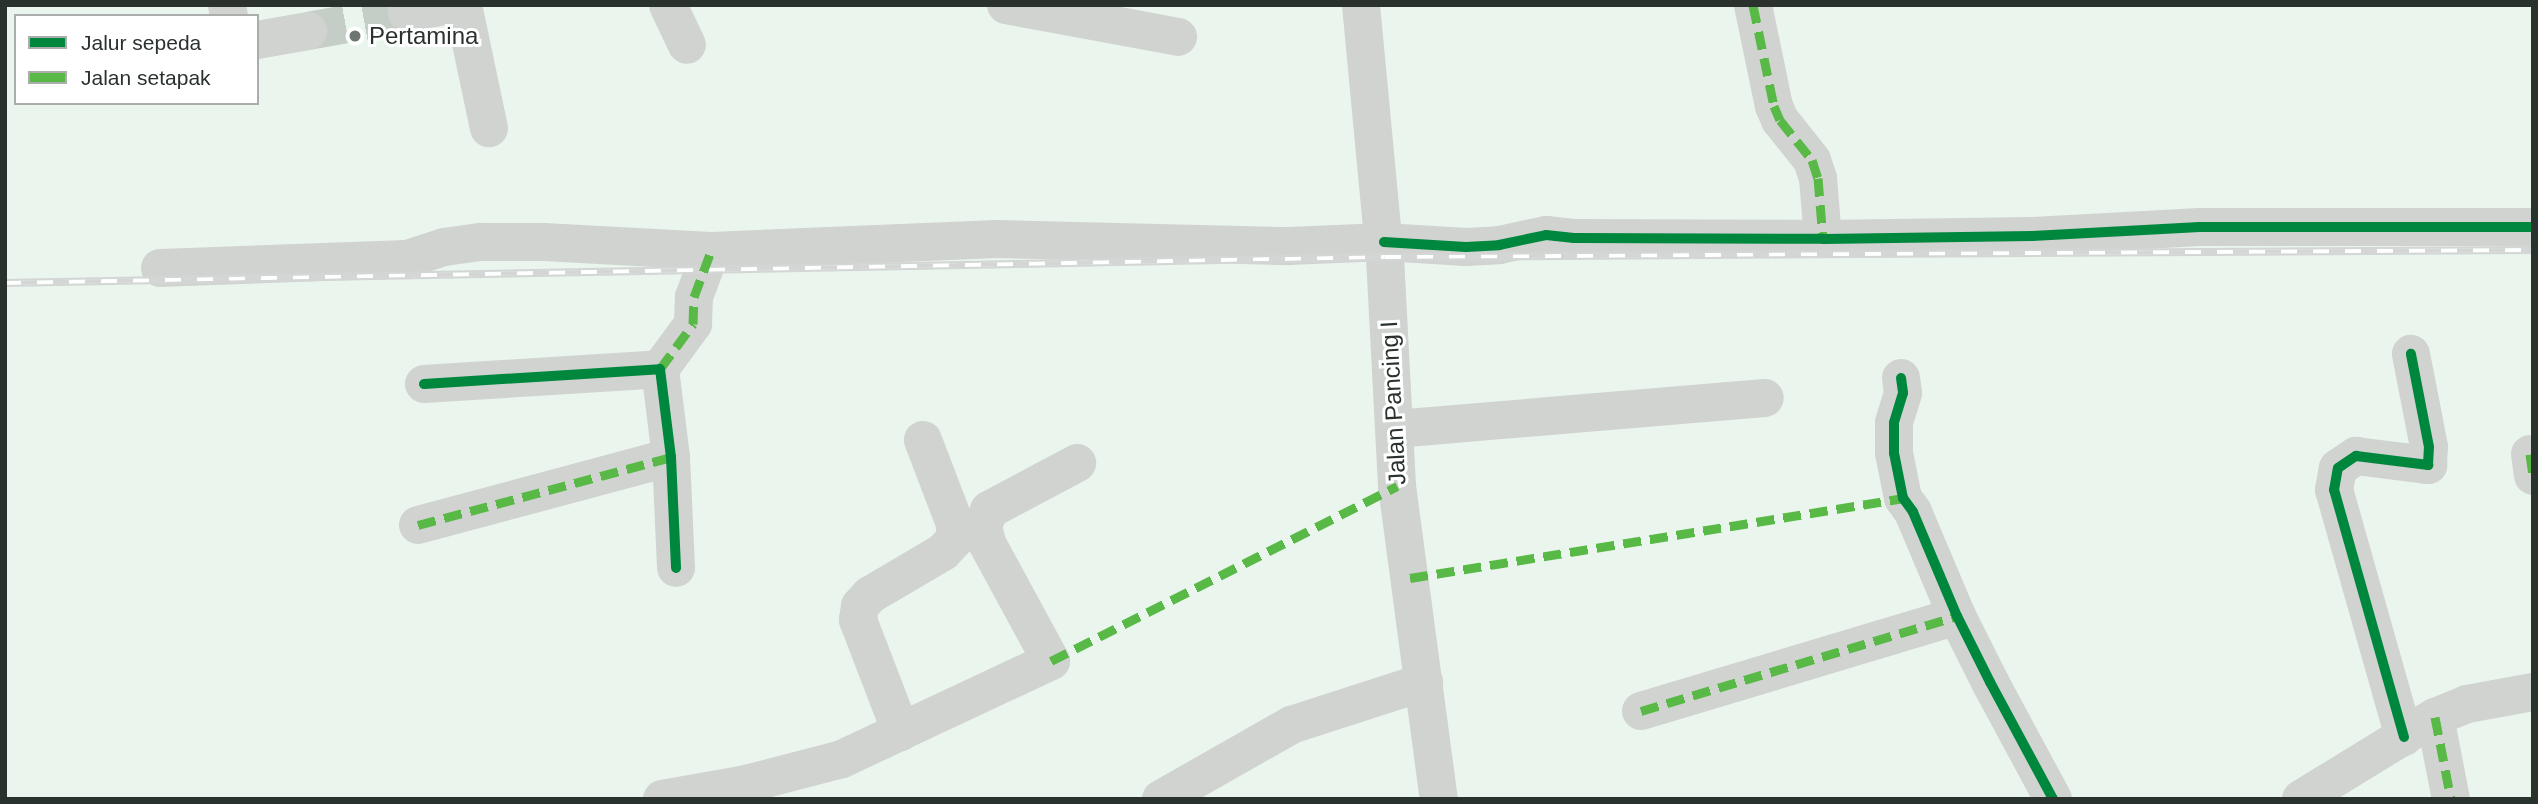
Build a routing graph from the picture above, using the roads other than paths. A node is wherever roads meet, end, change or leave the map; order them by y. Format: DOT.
graph roads {
  1 [pos="450,5"];
  2 [pos="463,5"];
  3 [pos="668,5"];
  4 [pos="1006,5"];
  5 [pos="1361,5"];
  6 [pos="1753,5"];
  7 [pos="407,13"];
  8 [pos="308,31"];
  9 [pos="1178,37"];
  10 [pos="259,40"];
  11 [pos="687,45"];
  12 [pos="489,128"];
  13 [pos="2533,227"];
  14 [pos="1823,239"];
  15 [pos="1384,242"];
  16 [pos="710,251"];
  17 [pos="160,268"];
  18 [pos="2411,354"];
  19 [pos="660,369"];
  20 [pos="1901,379"];
  21 [pos="424,384"];
  22 [pos="1765,398"];
  23 [pos="1395,429"];
  24 [pos="923,440"];
  25 [pos="671,457"];
  26 [pos="1077,463"];
  27 [pos="418,525"];
  28 [pos="676,568"];
  29 [pos="1957,616"];
  30 [pos="1424,682"];
  31 [pos="2533,692"];
  32 [pos="1641,711"];
  33 [pos="2435,717"];
  34 [pos="901,732"];
  35 [pos="2404,737"];
  36 [pos="662,799"];
  37 [pos="1161,799"];
  38 [pos="1439,799"];
  39 [pos="2053,799"];
  40 [pos="2301,799"];
  41 [pos="2451,799"];
  1 -- 7 [label="street"];
  2 -- 12 [label="street"];
  3 -- 11 [label="street"];
  4 -- 9 [label="street"];
  5 -- 15 [label="street, Jalan Pancing I"];
  6 -- 14 [label="street"];
  8 -- 10 [label="street"];
  13 -- 14 [label="street"];
  14 -- 15 [label="street"];
  15 -- 16 [label="street"];
  15 -- 23 [label="street, Jalan Pancing I"];
  16 -- 17 [label="street"];
  16 -- 19 [label="street"];
  18 -- 35 [label="street"];
  19 -- 21 [label="street"];
  19 -- 25 [label="street"];
  20 -- 29 [label="street"];
  22 -- 23 [label="street"];
  23 -- 30 [label="street, Jalan Pancing I"];
  24 -- 34 [label="street"];
  25 -- 27 [label="street"];
  25 -- 28 [label="street"];
  26 -- 34 [label="street"];
  29 -- 32 [label="street"];
  29 -- 39 [label="street"];
  30 -- 37 [label="street"];
  30 -- 38 [label="street, Jalan Pancing I"];
  31 -- 33 [label="street"];
  33 -- 35 [label="street"];
  33 -- 41 [label="street"];
  34 -- 36 [label="street"];
  35 -- 40 [label="street"];
}
